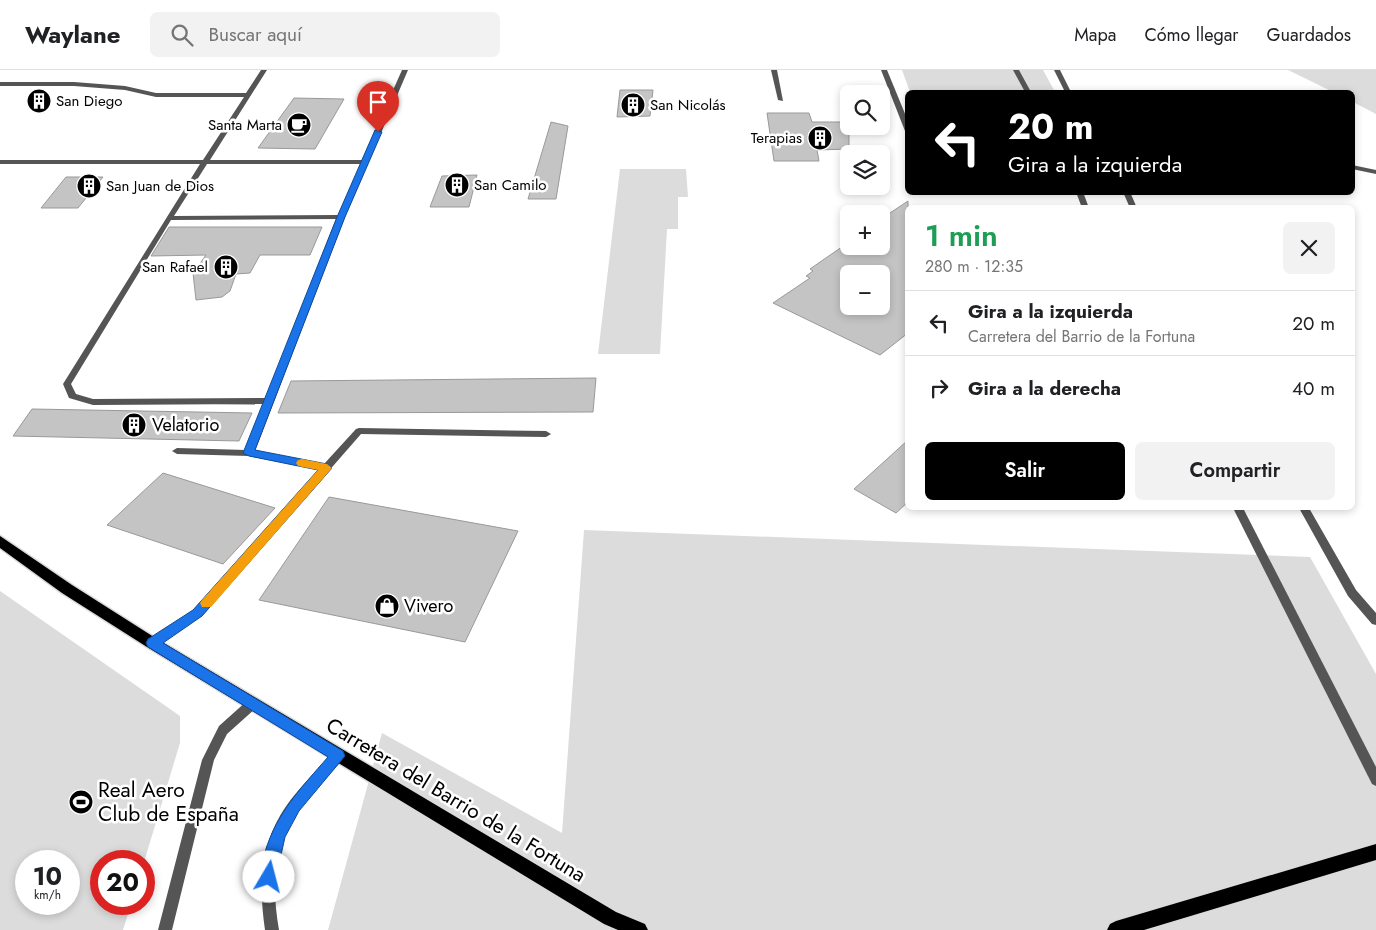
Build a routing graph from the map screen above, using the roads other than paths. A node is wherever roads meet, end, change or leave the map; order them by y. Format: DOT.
graph roads {
  1 [pos="264,70"];
  2 [pos="405,70"];
  3 [pos="774,70"];
  4 [pos="884,70"];
  5 [pos="1016,70"];
  6 [pos="1057,70"];
  7 [pos="0,84"];
  8 [pos="1027,90"];
  9 [pos="1067,90"];
  10 [pos="248,95"];
  11 [pos="781,100"];
  12 [pos="905,123"];
  13 [pos="0,162"];
  14 [pos="364,162"];
  15 [pos="205,163"];
  16 [pos="1355,168"];
  17 [pos="1376,172"];
  18 [pos="341,217"];
  19 [pos="170,218"];
  20 [pos="268,401"];
  21 [pos="546,434"];
  22 [pos="177,451"];
  23 [pos="249,453"];
  24 [pos="327,468"];
  25 [pos="1239,510"];
  26 [pos="1305,510"];
  27 [pos="0,541"];
  28 [pos="1376,621"];
  29 [pos="152,643"];
  30 [pos="252,704"];
  31 [pos="338,756"];
  32 [pos="1376,780"];
  33 [pos="1376,852"];
  34 [pos="165,930"];
  35 [pos="272,930"];
  36 [pos="639,930"];
  37 [pos="1116,930"];
  1 -- 10 [label="street"];
  2 -- 14 [label="street"];
  3 -- 11 [label="street"];
  4 -- 12 [label="street"];
  5 -- 8 [label="street"];
  6 -- 9 [label="street"];
  7 -- 10 [label="street"];
  10 -- 15 [label="street"];
  13 -- 15 [label="street"];
  14 -- 15 [label="street"];
  14 -- 18 [label="street"];
  15 -- 19 [label="street"];
  16 -- 17 [label="street"];
  18 -- 19 [label="street"];
  18 -- 20 [label="street"];
  19 -- 20 [label="street"];
  20 -- 23 [label="street"];
  21 -- 24 [label="street"];
  22 -- 23 [label="street"];
  23 -- 24 [label="street"];
  24 -- 29 [label="street"];
  25 -- 32 [label="street"];
  26 -- 28 [label="street"];
  27 -- 29 [label="main road, Carretera del Barrio de la Fortuna"];
  29 -- 30 [label="main road, Carretera del Barrio de la Fortuna"];
  30 -- 31 [label="main road, Carretera del Barrio de la Fortuna"];
  30 -- 34 [label="street"];
  31 -- 35 [label="street"];
  31 -- 36 [label="main road, Carretera del Barrio de la Fortuna"];
  33 -- 37 [label="main road"];
}
